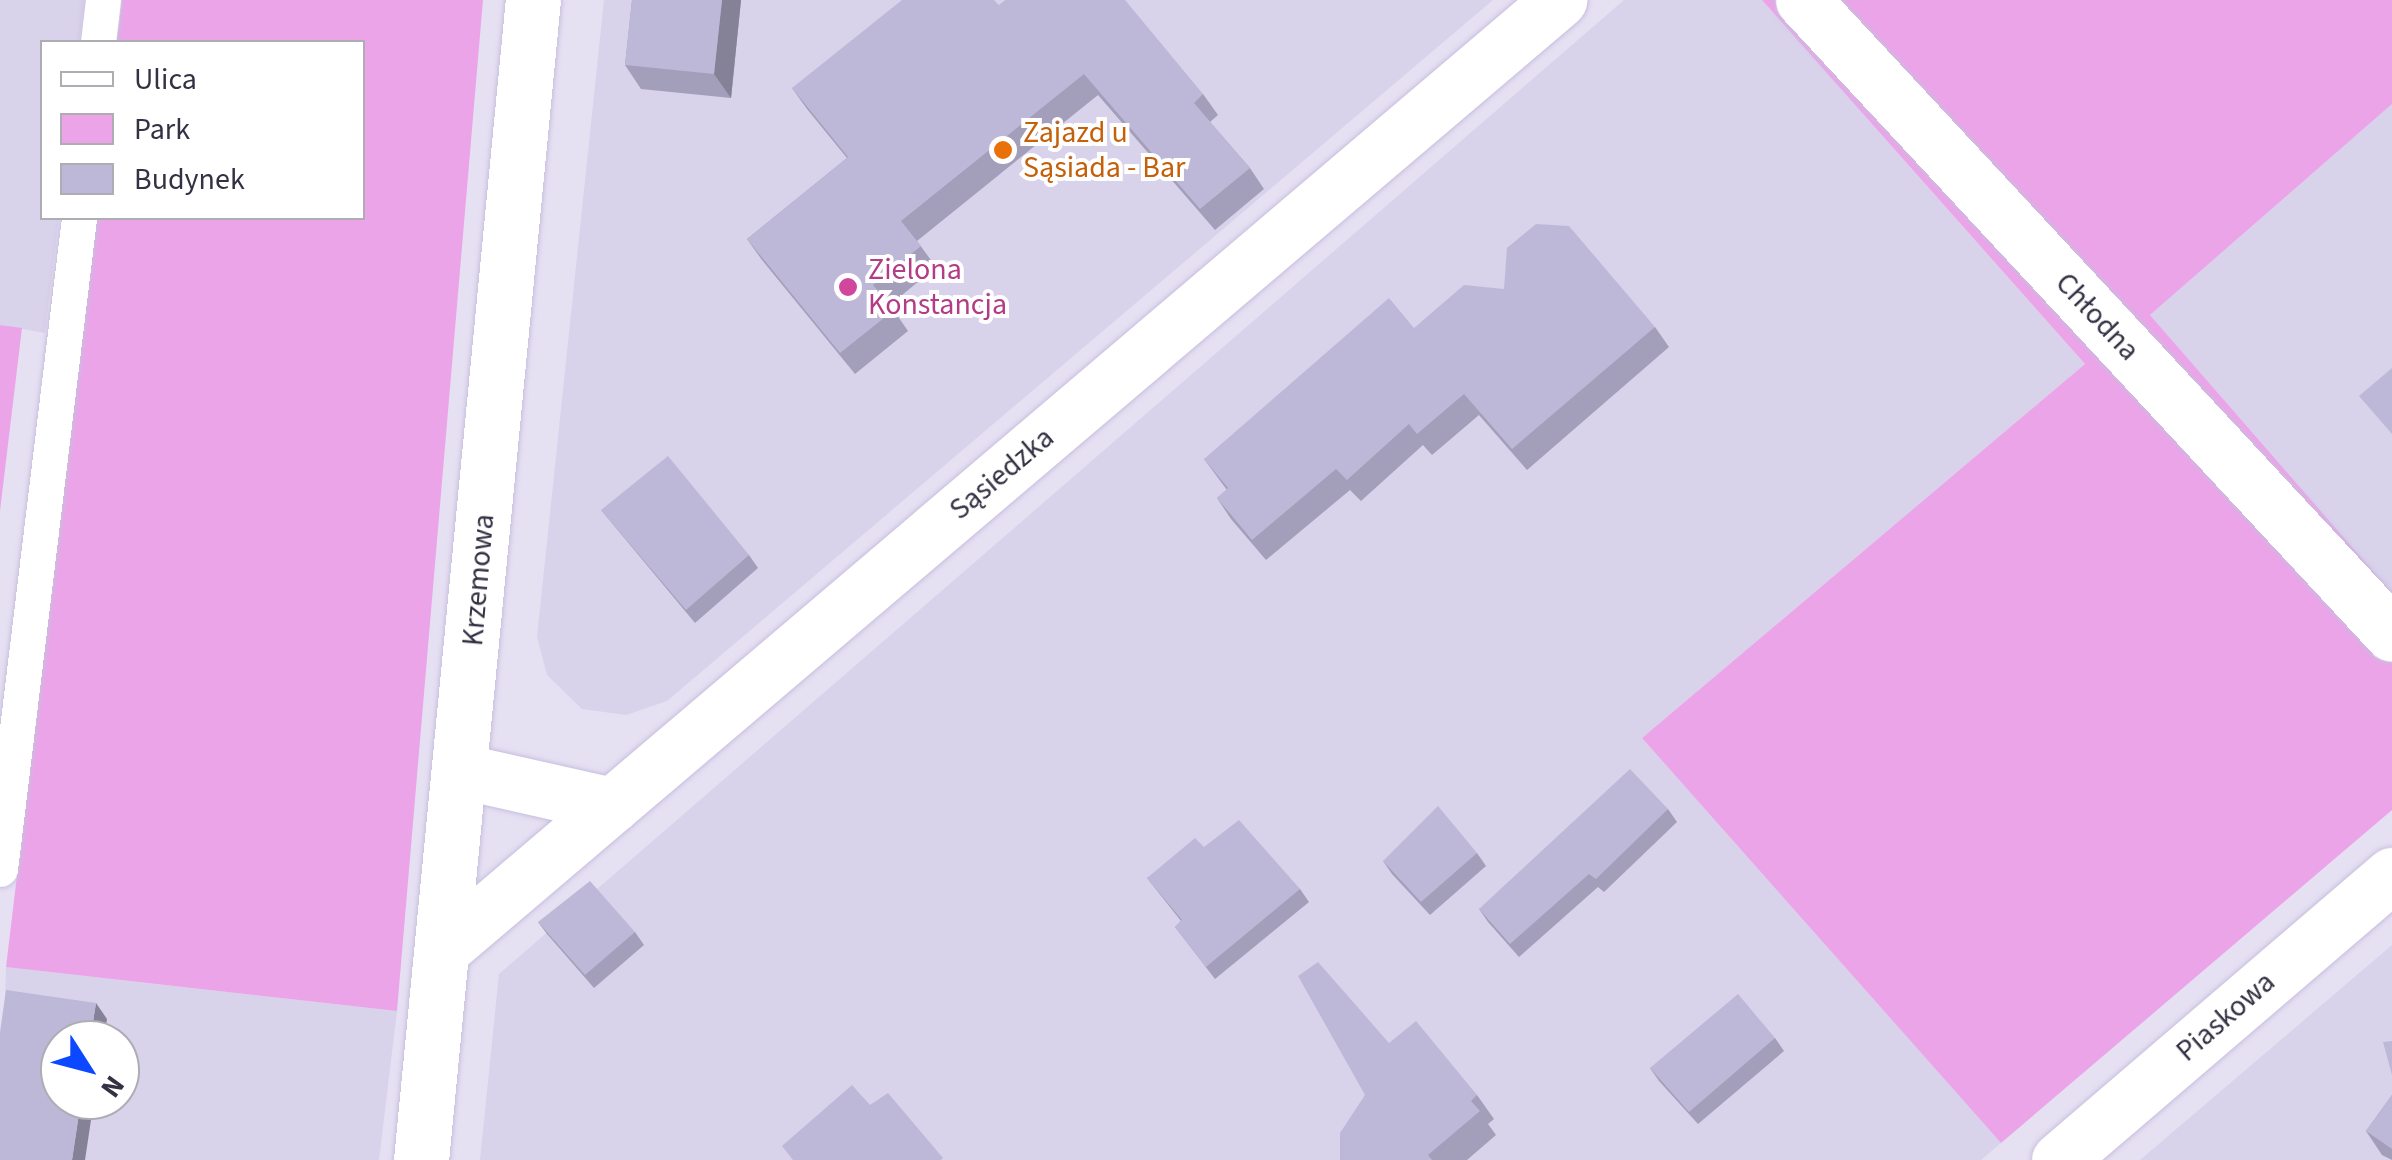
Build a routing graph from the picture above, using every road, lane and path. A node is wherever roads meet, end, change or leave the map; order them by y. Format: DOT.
graph roads {
  1 [pos="102,0"];
  2 [pos="533,0"];
  3 [pos="1560,0"];
  4 [pos="1803,0"];
  5 [pos="98,40"];
  6 [pos="79,220"];
  7 [pos="2392,634"];
  8 [pos="461,771"];
  9 [pos="612,805"];
  10 [pos="0,869"];
  11 [pos="2392,875"];
  12 [pos="444,948"];
  13 [pos="421,1160"];
  14 [pos="2059,1160"];
  1 -- 5 [label="lane"];
  2 -- 8 [label="street, Krzemowa"];
  3 -- 9 [label="street, Sąsiedzka"];
  4 -- 7 [label="street, Chłodna"];
  6 -- 10 [label="lane"];
  8 -- 9 [label="street"];
  8 -- 12 [label="street, Krzemowa"];
  9 -- 12 [label="street, Sąsiedzka"];
  11 -- 14 [label="street, Piaskowa"];
  12 -- 13 [label="street, Krzemowa"];
}
